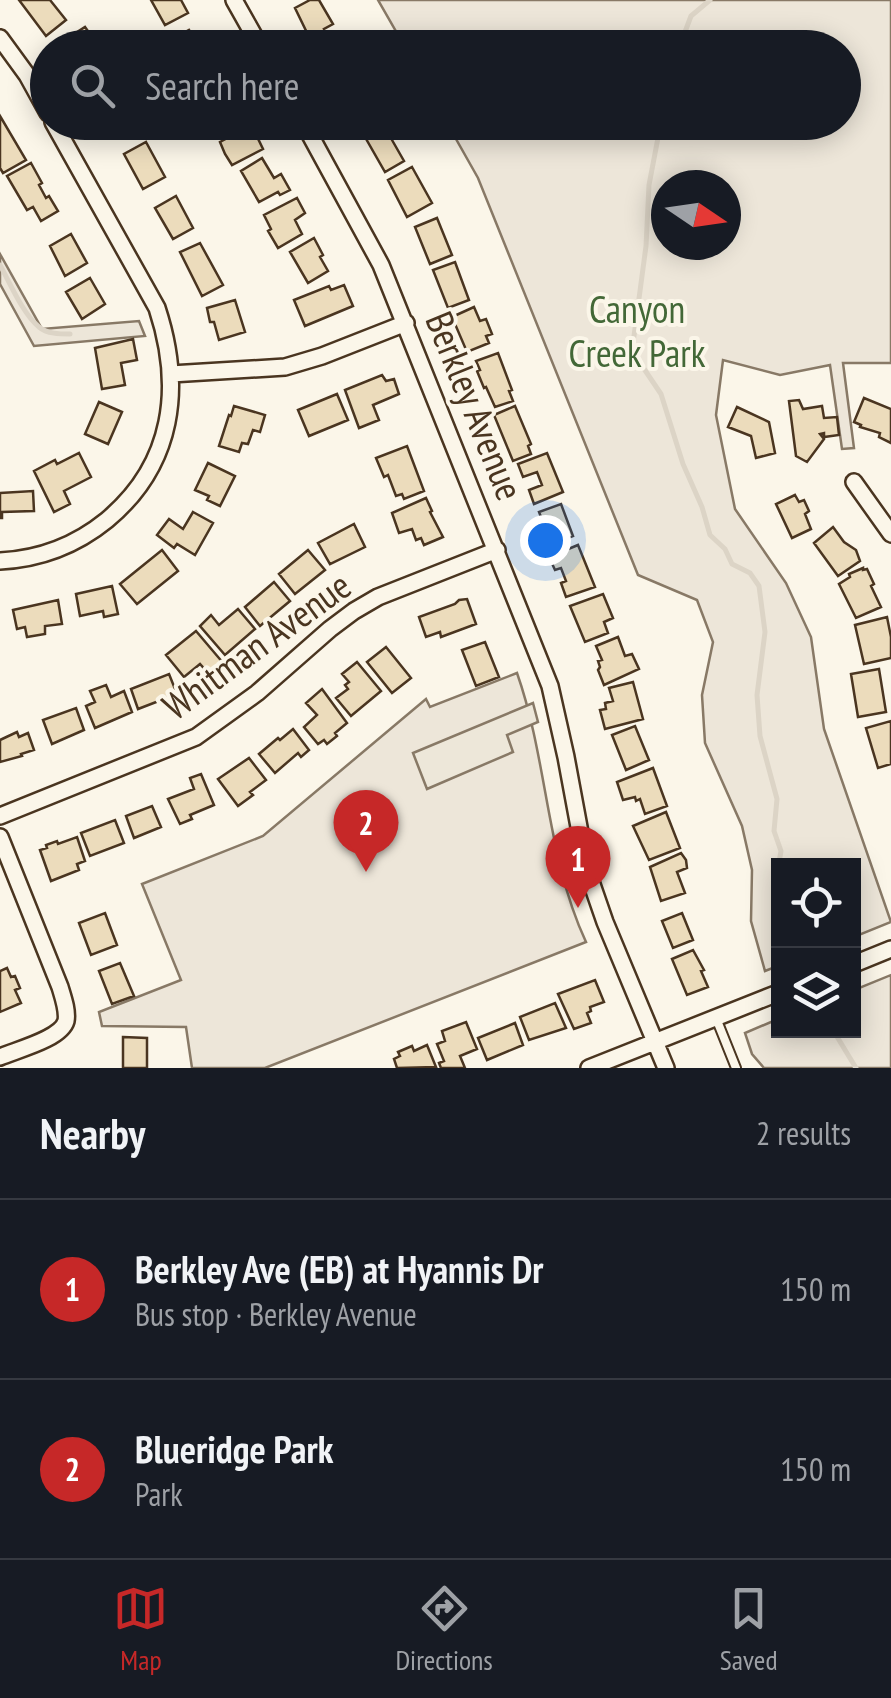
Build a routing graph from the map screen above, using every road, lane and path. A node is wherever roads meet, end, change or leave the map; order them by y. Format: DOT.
graph roads {
  1 [pos="234,0"];
  2 [pos="251,30"];
  3 [pos="0,38"];
  4 [pos="30,80"];
  5 [pos="63,140"];
  6 [pos="313,140"];
  7 [pos="406,323"];
  8 [pos="171,374"];
  9 [pos="854,482"];
  10 [pos="891,534"];
  11 [pos="497,550"];
  12 [pos="0,562"];
  13 [pos="0,816"];
  14 [pos="0,837"];
  15 [pos="891,949"];
  16 [pos="861,961"];
  17 [pos="771,996"];
  18 [pos="716,1018"];
  19 [pos="655,1042"];
  20 [pos="0,1056"];
  21 [pos="590,1068"];
  22 [pos="666,1068"];
  23 [pos="736,1068"];
  1 -- 2 [label="street"];
  3 -- 4 [label="street"];
  5 -- 8 [label="street"];
  6 -- 7 [label="street, Berkley Avenue"];
  7 -- 8 [label="street"];
  7 -- 11 [label="street, Berkley Avenue"];
  8 -- 12 [label="street"];
  9 -- 10 [label="street"];
  11 -- 13 [label="street, Whitman Avenue"];
  11 -- 19 [label="street, Berkley Avenue"];
  14 -- 20 [label="street"];
  15 -- 16 [label="street"];
  17 -- 18 [label="street"];
  18 -- 19 [label="street"];
  18 -- 23 [label="lane"];
  19 -- 21 [label="street"];
  19 -- 22 [label="street, Berkley Avenue"];
}
